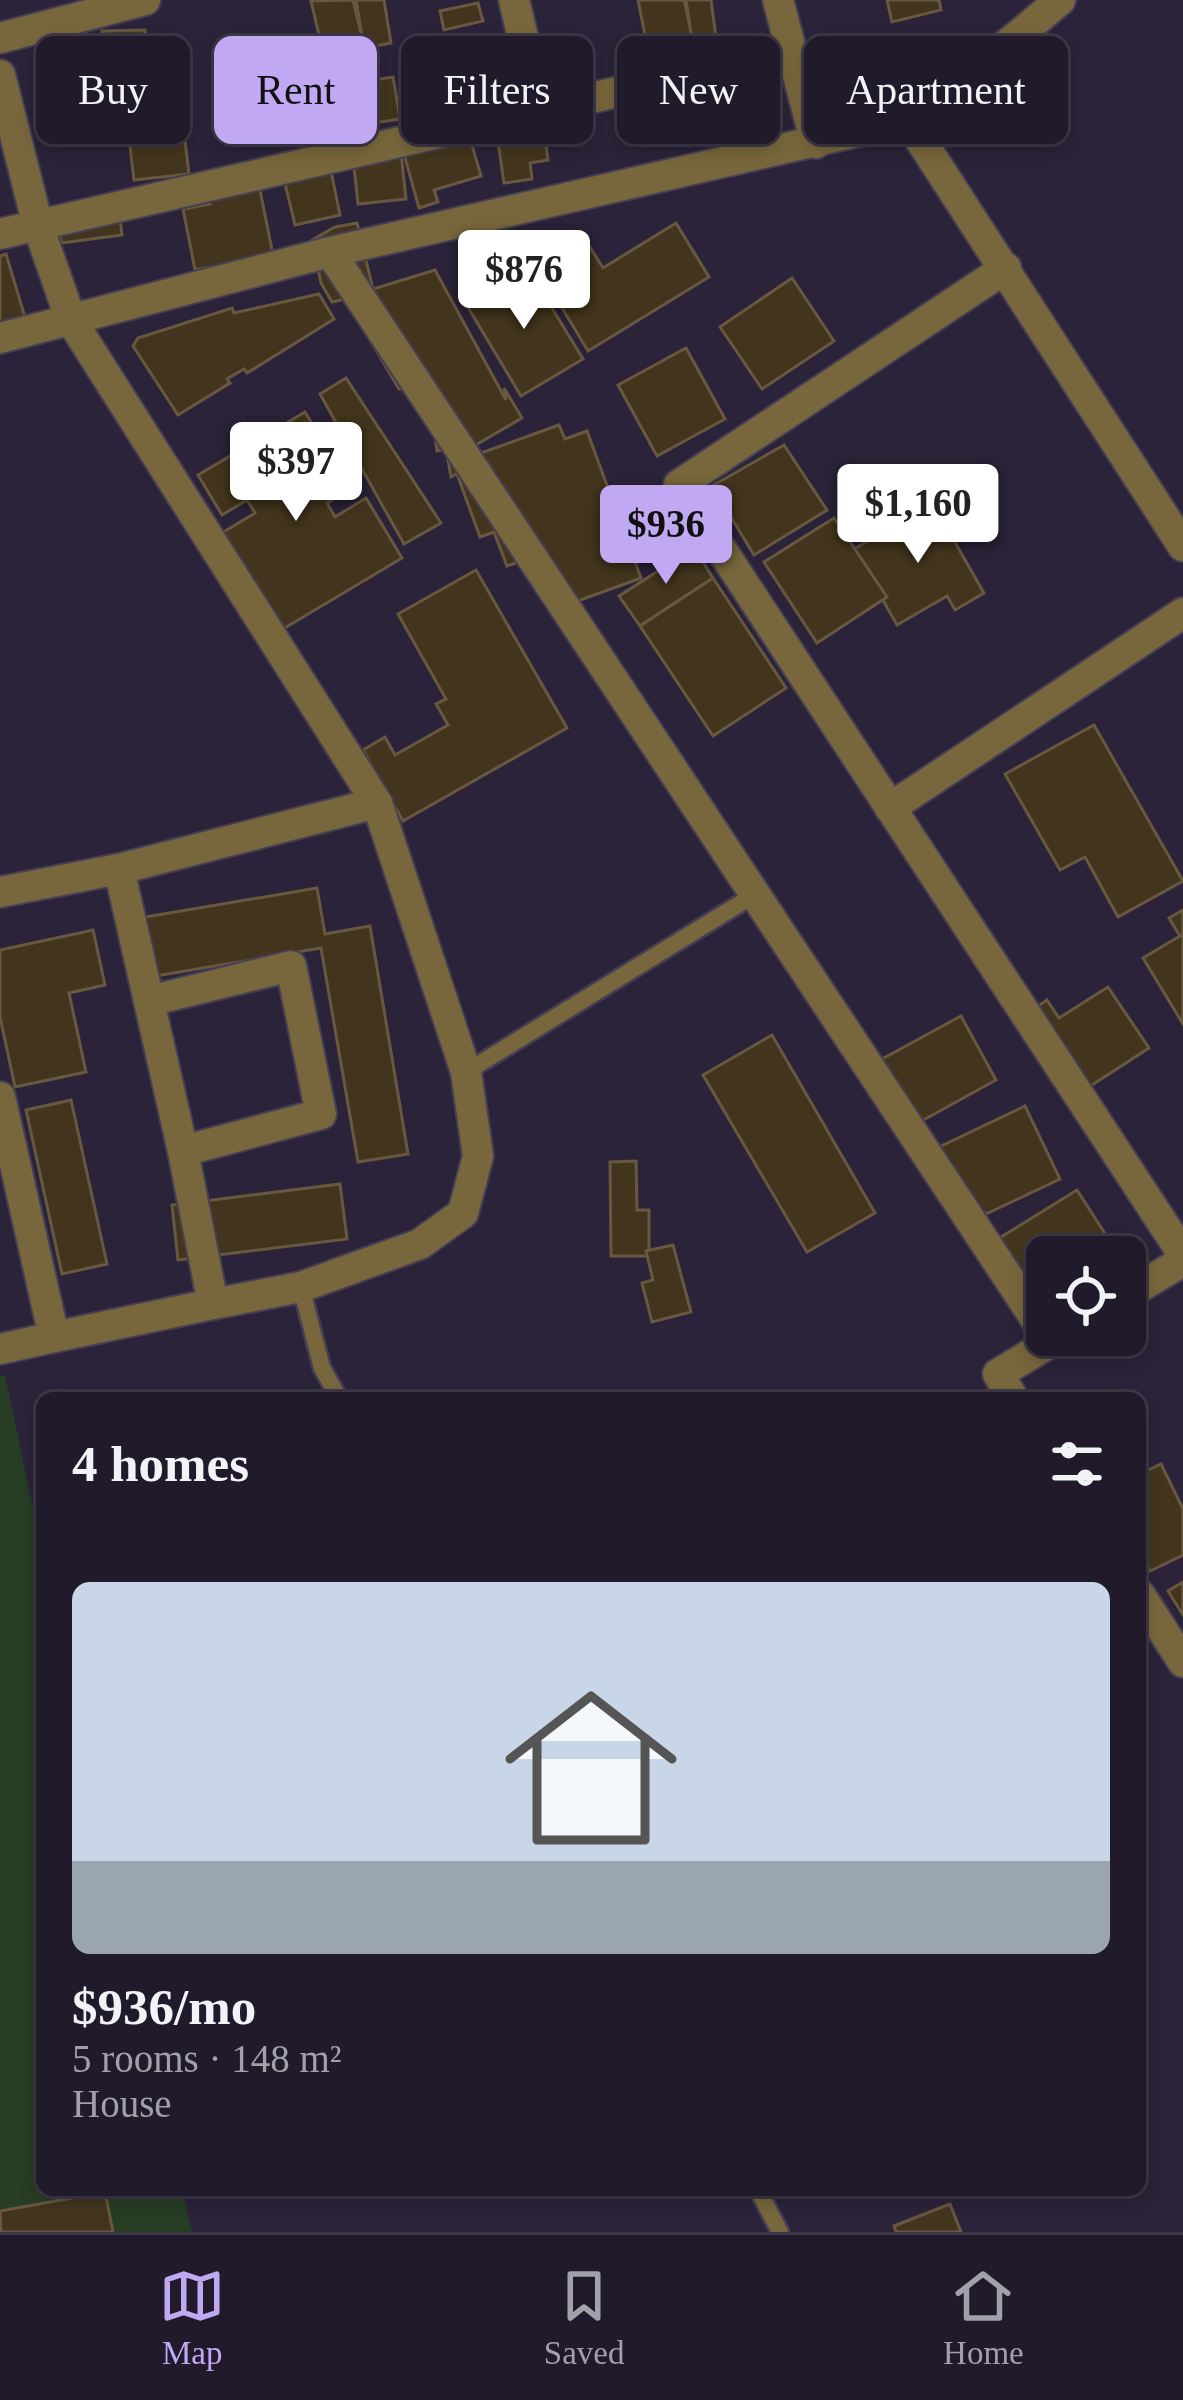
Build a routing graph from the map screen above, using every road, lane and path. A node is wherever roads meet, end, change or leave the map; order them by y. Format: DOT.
graph roads {
  1 [pos="145,0"];
  2 [pos="514,0"];
  3 [pos="778,0"];
  4 [pos="1060,0"];
  5 [pos="57,12"];
  6 [pos="523,36"];
  7 [pos="1018,36"];
  8 [pos="0,38"];
  9 [pos="790,52"];
  10 [pos="0,75"];
  11 [pos="593,98"];
  12 [pos="804,101"];
  13 [pos="401,142"];
  14 [pos="812,144"];
  15 [pos="924,144"];
  16 [pos="38,226"];
  17 [pos="0,234"];
  18 [pos="330,252"];
  19 [pos="1006,268"];
  20 [pos="71,320"];
  21 [pos="0,338"];
  22 [pos="1183,546"];
  23 [pos="1183,614"];
  24 [pos="376,803"];
  25 [pos="890,808"];
  26 [pos="119,869"];
  27 [pos="0,892"];
  28 [pos="754,895"];
  29 [pos="149,1001"];
  30 [pos="466,1072"];
  31 [pos="0,1096"];
  32 [pos="183,1151"];
  33 [pos="1183,1257"];
  34 [pos="1146,1282"];
  35 [pos="301,1287"];
  36 [pos="1026,1294"];
  37 [pos="213,1304"];
  38 [pos="54,1336"];
  39 [pos="0,1348"];
  40 [pos="1027,1356"];
  41 [pos="336,1392"];
  42 [pos="1009,1392"];
  43 [pos="1146,1604"];
  44 [pos="1183,1662"];
  45 [pos="761,2196"];
  46 [pos="779,2232"];
  1 -- 5 [label="street"];
  2 -- 6 [label="street"];
  3 -- 9 [label="street"];
  4 -- 7 [label="street"];
  5 -- 8 [label="street"];
  9 -- 11 [label="street"];
  9 -- 12 [label="street"];
  10 -- 16 [label="street"];
  13 -- 16 [label="street"];
  14 -- 18 [label="street"];
  15 -- 19 [label="street"];
  16 -- 17 [label="street"];
  16 -- 20 [label="street"];
  18 -- 20 [label="street"];
  18 -- 28 [label="street"];
  19 -- 22 [label="street"];
  19 -- 25 [label="street"];
  20 -- 21 [label="street"];
  20 -- 24 [label="street"];
  23 -- 25 [label="street"];
  24 -- 26 [label="street"];
  24 -- 30 [label="street"];
  25 -- 33 [label="street"];
  26 -- 27 [label="street"];
  26 -- 29 [label="street"];
  28 -- 30 [label="lane"];
  28 -- 36 [label="street"];
  29 -- 32 [label="street"];
  29 -- 32 [label="street"];
  30 -- 35 [label="street"];
  31 -- 38 [label="street"];
  32 -- 37 [label="street"];
  33 -- 34 [label="street"];
  35 -- 37 [label="street"];
  35 -- 41 [label="lane"];
  37 -- 38 [label="street"];
  38 -- 39 [label="street"];
  40 -- 42 [label="street"];
  43 -- 44 [label="street"];
  45 -- 46 [label="lane"];
}
